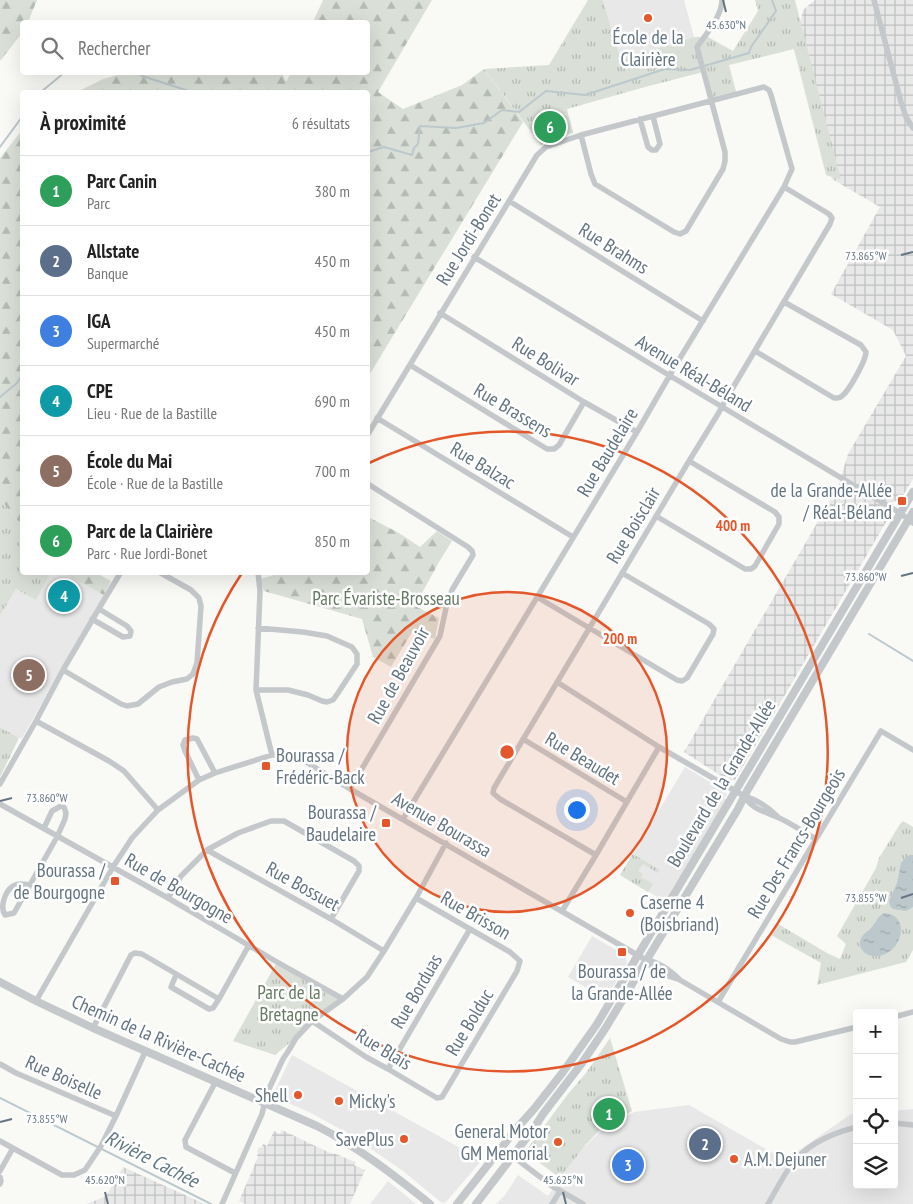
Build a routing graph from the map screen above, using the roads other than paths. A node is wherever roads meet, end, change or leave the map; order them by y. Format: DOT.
graph roads {
  1 [pos="722,0"];
  2 [pos="874,0"];
  3 [pos="768,90"];
  4 [pos="711,101"];
  5 [pos="653,116"];
  6 [pos="640,119"];
  7 [pos="913,128"];
  8 [pos="581,135"];
  9 [pos="784,187"];
  10 [pos="509,201"];
  11 [pos="474,257"];
  12 [pos="784,302"];
  13 [pos="440,313"];
  14 [pos="703,321"];
  15 [pos="754,351"];
  16 [pos="410,364"];
  17 [pos="670,376"];
  18 [pos="584,402"];
  19 [pos="722,407"];
  20 [pos="378,418"];
  21 [pos="370,431"];
  22 [pos="637,432"];
  23 [pos="689,461"];
  24 [pos="370,485"];
  25 [pos="913,492"];
  26 [pos="900,513"];
  27 [pos="656,516"];
  28 [pos="912,517"];
  29 [pos="573,537"];
  30 [pos="622,573"];
  31 [pos="119,575"];
  32 [pos="164,575"];
  33 [pos="259,575"];
  34 [pos="537,597"];
  35 [pos="99,609"];
  36 [pos="92,619"];
  37 [pos="258,628"];
  38 [pos="589,628"];
  39 [pos="63,670"];
  40 [pos="557,682"];
  41 [pos="256,690"];
  42 [pos="36,721"];
  43 [pos="523,739"];
  44 [pos="659,747"];
  45 [pos="913,750"];
  46 [pos="272,755"];
  47 [pos="215,773"];
  48 [pos="199,780"];
  49 [pos="0,784"];
  50 [pos="350,788"];
  51 [pos="735,791"];
  52 [pos="744,796"];
  53 [pos="627,802"];
  54 [pos="0,804"];
  55 [pos="158,810"];
  56 [pos="403,819"];
  57 [pos="44,828"];
  58 [pos="57,837"];
  59 [pos="816,839"];
  60 [pos="446,843"];
  61 [pos="207,850"];
  62 [pos="596,855"];
  63 [pos="113,867"];
  64 [pos="30,885"];
  65 [pos="168,898"];
  66 [pos="416,898"];
  67 [pos="562,911"];
  68 [pos="331,919"];
  69 [pos="470,929"];
  70 [pos="249,945"];
  71 [pos="384,951"];
  72 [pos="638,955"];
  73 [pos="646,960"];
  74 [pos="520,961"];
  75 [pos="176,975"];
  76 [pos="0,982"];
  77 [pos="219,999"];
  78 [pos="343,999"];
  79 [pos="36,1001"];
  80 [pos="718,1002"];
  81 [pos="913,1012"];
  82 [pos="898,1016"];
  83 [pos="312,1021"];
  84 [pos="853,1027"];
  85 [pos="93,1028"];
  86 [pos="146,1050"];
  87 [pos="0,1064"];
  88 [pos="388,1069"];
  89 [pos="216,1081"];
  90 [pos="442,1097"];
  91 [pos="265,1102"];
  92 [pos="116,1116"];
  93 [pos="898,1123"];
  94 [pos="913,1125"];
  95 [pos="853,1128"];
  96 [pos="0,1141"];
  97 [pos="13,1148"];
  98 [pos="502,1148"];
  99 [pos="512,1156"];
  100 [pos="0,1171"];
  101 [pos="235,1173"];
  102 [pos="0,1177"];
  103 [pos="0,1184"];
  104 [pos="560,1191"];
  105 [pos="222,1204"];
  106 [pos="430,1204"];
  107 [pos="457,1204"];
  108 [pos="476,1204"];
  109 [pos="552,1204"];
  110 [pos="583,1204"];
  111 [pos="768,1204"];
  1 -- 4 [label="street"];
  2 -- 7 [label="street"];
  3 -- 4 [label="street, Rue Jordi-Bonet"];
  3 -- 9 [label="street, Rue Baudelaire"];
  4 -- 5 [label="street, Rue Jordi-Bonet"];
  4 -- 8 [label="street"];
  5 -- 6 [label="street, Rue Jordi-Bonet"];
  5 -- 6 [label="street"];
  6 -- 8 [label="street, Rue Jordi-Bonet"];
  8 -- 10 [label="street, Rue Jordi-Bonet"];
  9 -- 12 [label="street, Rue Boisclair"];
  9 -- 14 [label="street, Rue Baudelaire"];
  10 -- 11 [label="street, Rue Jordi-Bonet"];
  10 -- 14 [label="street, Rue Brahms"];
  11 -- 13 [label="street, Rue Jordi-Bonet"];
  11 -- 17 [label="street, Avenue Réal-Béland"];
  12 -- 15 [label="street, Rue Boisclair"];
  12 -- 15 [label="street"];
  13 -- 16 [label="street, Rue Jordi-Bonet"];
  13 -- 18 [label="street, Rue Bolivar"];
  14 -- 17 [label="street, Rue Baudelaire"];
  15 -- 19 [label="street, Rue Boisclair"];
  16 -- 18 [label="street, Rue Brassens"];
  16 -- 20 [label="street, Rue Jordi-Bonet"];
  17 -- 19 [label="street, Avenue Réal-Béland"];
  17 -- 22 [label="street, Rue Baudelaire"];
  18 -- 22 [label="street, Rue Bolivar"];
  19 -- 23 [label="street, Rue Boisclair"];
  19 -- 26 [label="street, Avenue Réal-Béland"];
  20 -- 21 [label="street, Rue Jordi-Bonet"];
  20 -- 29 [label="street, Rue Balzac"];
  22 -- 29 [label="street, Rue Baudelaire"];
  23 -- 27 [label="street, Rue Boisclair"];
  23 -- 27 [label="street"];
  24 -- 50 [label="street, Rue de Beauvoir"];
  25 -- 26 [label="street, Boulevard de la Grande-Allée"];
  26 -- 28 [label="street, Avenue Réal-Béland"];
  26 -- 51 [label="street, Boulevard de la Grande-Allée"];
  27 -- 30 [label="street, Rue Boisclair"];
  28 -- 52 [label="street, Boulevard de la Grande-Allée"];
  29 -- 34 [label="street, Rue Baudelaire"];
  30 -- 38 [label="street, Rue Boisclair"];
  30 -- 38 [label="street"];
  31 -- 35 [label="street"];
  32 -- 39 [label="street"];
  33 -- 37 [label="street"];
  34 -- 38 [label="street"];
  34 -- 56 [label="street, Rue Baudelaire"];
  35 -- 36 [label="street"];
  35 -- 36 [label="street"];
  36 -- 39 [label="street"];
  37 -- 41 [label="street"];
  37 -- 41 [label="street"];
  38 -- 40 [label="street, Rue Boisclair"];
  39 -- 42 [label="street"];
  40 -- 43 [label="street, Rue Boisclair"];
  40 -- 44 [label="street"];
  41 -- 46 [label="street"];
  42 -- 49 [label="street"];
  42 -- 55 [label="street"];
  43 -- 53 [label="street, Rue Beaudet"];
  43 -- 62 [label="street, Rue Boisclair"];
  44 -- 51 [label="street"];
  44 -- 53 [label="street"];
  45 -- 59 [label="street, Rue Des Francs-Bourgeois"];
  46 -- 47 [label="street, Avenue Bourassa"];
  46 -- 50 [label="street, Avenue Bourassa"];
  47 -- 48 [label="street, Avenue Bourassa"];
  47 -- 48 [label="street"];
  48 -- 55 [label="street, Avenue Bourassa"];
  50 -- 56 [label="street, Avenue Bourassa"];
  51 -- 52 [label="street"];
  51 -- 72 [label="street, Boulevard de la Grande-Allée"];
  52 -- 59 [label="street"];
  52 -- 73 [label="street, Boulevard de la Grande-Allée"];
  53 -- 62 [label="street"];
  54 -- 57 [label="street, Rue de Bourgogne"];
  55 -- 63 [label="street, Avenue Bourassa"];
  56 -- 60 [label="street, Avenue Bourassa"];
  57 -- 58 [label="street, Rue de Bourgogne"];
  57 -- 58 [label="street"];
  58 -- 63 [label="street, Rue de Bourgogne"];
  58 -- 64 [label="street"];
  59 -- 80 [label="street, Rue Des Francs-Bourgeois"];
  60 -- 66 [label="street"];
  60 -- 67 [label="street, Avenue Bourassa"];
  61 -- 65 [label="street"];
  61 -- 68 [label="street, Rue Bossuet"];
  61 -- 68 [label="street"];
  62 -- 67 [label="street"];
  63 -- 65 [label="street, Rue de Bourgogne"];
  63 -- 79 [label="street, Avenue Bourassa"];
  64 -- 64 [label="street"];
  65 -- 70 [label="street, Rue de Bourgogne"];
  66 -- 69 [label="street, Rue Brisson"];
  66 -- 71 [label="street"];
  67 -- 72 [label="street, Avenue Bourassa"];
  68 -- 71 [label="street, Rue Bossuet"];
  69 -- 74 [label="street, Rue Brisson"];
  69 -- 88 [label="street, Rue Borduas"];
  70 -- 77 [label="street"];
  70 -- 78 [label="street, Rue de Bourgogne"];
  71 -- 78 [label="street"];
  72 -- 73 [label="street, Avenue Bourassa"];
  72 -- 98 [label="street, Boulevard de la Grande-Allée"];
  73 -- 80 [label="street"];
  73 -- 99 [label="street, Boulevard de la Grande-Allée"];
  74 -- 90 [label="street, Rue Bolduc"];
  75 -- 77 [label="street"];
  75 -- 77 [label="street"];
  75 -- 85 [label="street"];
  76 -- 79 [label="street, Chemin de la Rivière-Cachée"];
  78 -- 83 [label="street"];
  79 -- 85 [label="street, Chemin de la Rivière-Cachée"];
  80 -- 84 [label="street"];
  81 -- 82 [label="street"];
  83 -- 88 [label="street, Rue Blais"];
  83 -- 91 [label="street"];
  85 -- 86 [label="street, Chemin de la Rivière-Cachée"];
  86 -- 89 [label="street, Chemin de la Rivière-Cachée"];
  86 -- 92 [label="street"];
  87 -- 92 [label="street, Rue Boiselle"];
  88 -- 90 [label="street, Rue Blais"];
  89 -- 91 [label="street, Chemin de la Rivière-Cachée"];
  89 -- 101 [label="street"];
  91 -- 101 [label="street"];
  91 -- 106 [label="street, Chemin de la Rivière-Cachée"];
  92 -- 97 [label="street"];
  93 -- 94 [label="street"];
  95 -- 111 [label="street"];
  96 -- 97 [label="street"];
  97 -- 100 [label="street"];
  98 -- 99 [label="street"];
  98 -- 107 [label="street, Boulevard de la Grande-Allée"];
  99 -- 104 [label="street"];
  99 -- 108 [label="street, Boulevard de la Grande-Allée"];
  101 -- 105 [label="street"];
  102 -- 103 [label="street"];
  104 -- 109 [label="street"];
  104 -- 110 [label="street"];
}
